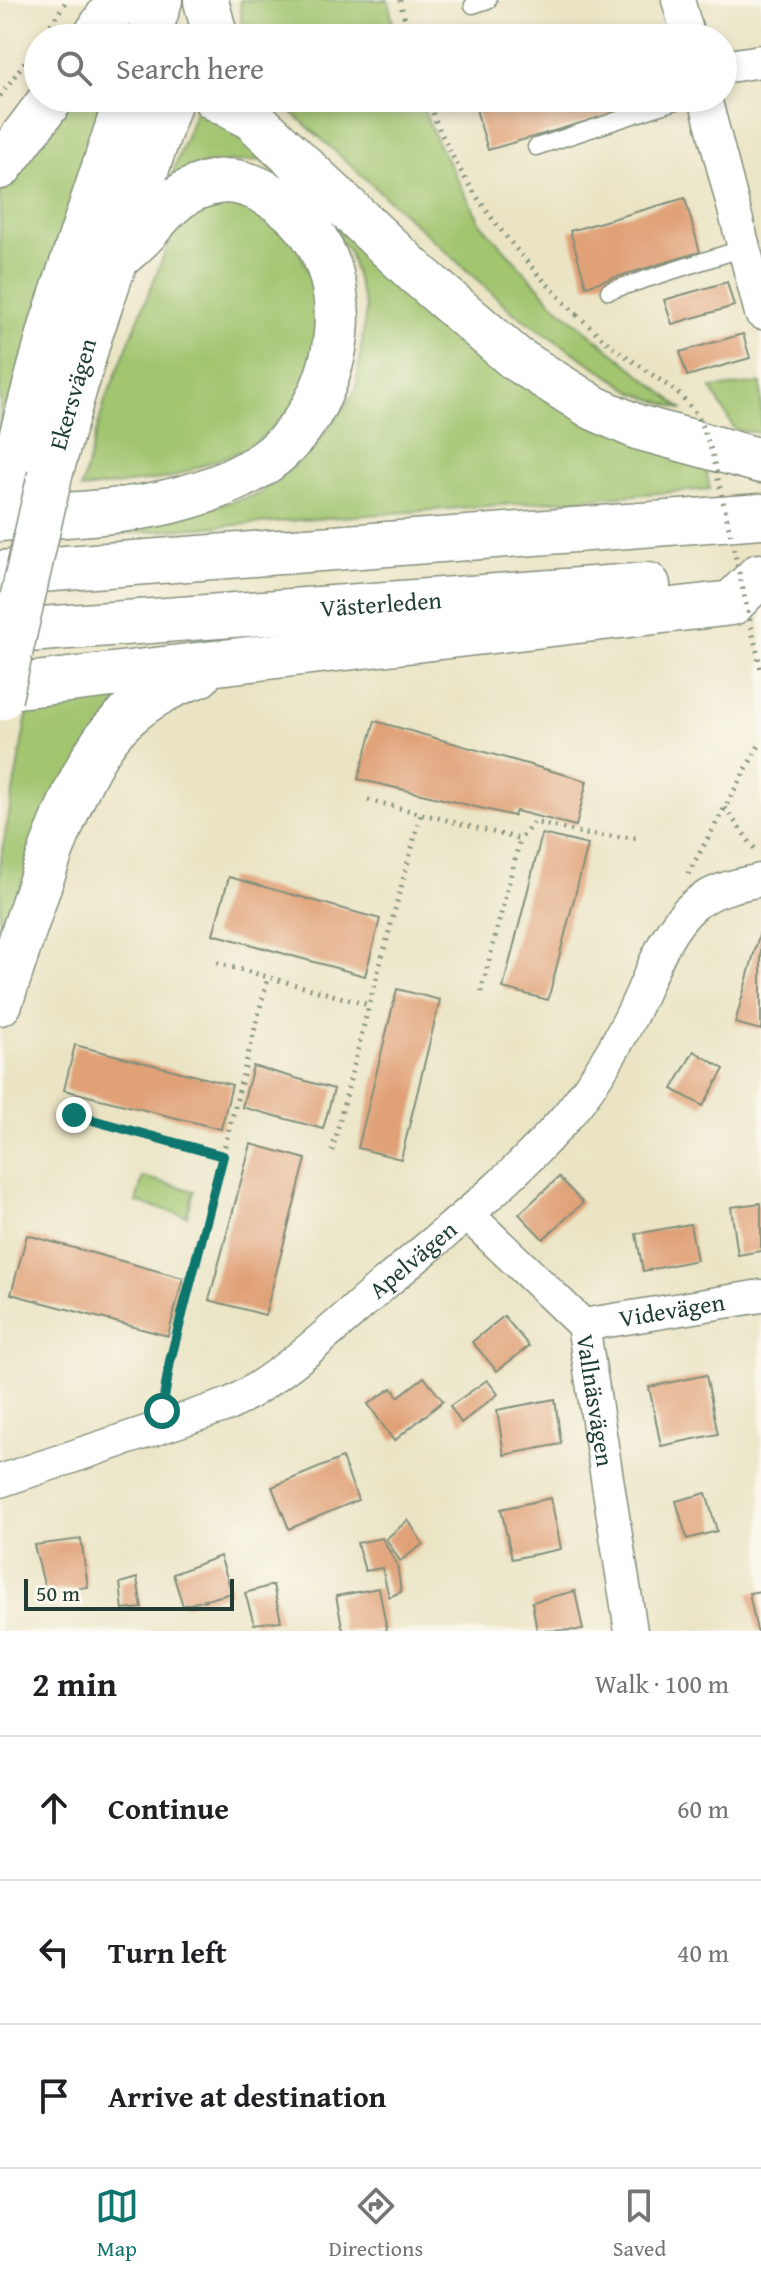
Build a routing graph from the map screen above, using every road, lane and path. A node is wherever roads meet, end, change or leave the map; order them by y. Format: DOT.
graph roads {
  1 [pos="67,0"];
  2 [pos="119,0"];
  3 [pos="160,0"];
  4 [pos="400,0"];
  5 [pos="678,0"];
  6 [pos="51,24"];
  7 [pos="103,24"];
  8 [pos="152,24"];
  9 [pos="406,24"];
  10 [pos="685,24"];
  11 [pos="761,61"];
  12 [pos="24,63"];
  13 [pos="737,65"];
  14 [pos="0,96"];
  15 [pos="41,112"];
  16 [pos="122,112"];
  17 [pos="166,112"];
  18 [pos="251,112"];
  19 [pos="434,112"];
  20 [pos="642,112"];
  21 [pos="709,112"];
  22 [pos="536,147"];
  23 [pos="0,167"];
  24 [pos="744,248"];
  25 [pos="114,261"];
  26 [pos="609,291"];
  27 [pos="761,313"];
  28 [pos="761,461"];
  29 [pos="15,495"];
  30 [pos="761,516"];
  31 [pos="0,573"];
  32 [pos="760,576"];
  33 [pos="0,632"];
  34 [pos="251,660"];
  35 [pos="761,670"];
  36 [pos="0,688"];
  37 [pos="0,698"];
  38 [pos="761,742"];
  39 [pos="368,800"];
  40 [pos="725,808"];
  41 [pos="421,814"];
  42 [pos="636,838"];
  43 [pos="520,839"];
  44 [pos="761,857"];
  45 [pos="761,880"];
  46 [pos="695,890"];
  47 [pos="217,963"];
  48 [pos="268,977"];
  49 [pos="481,992"];
  50 [pos="0,1003"];
  51 [pos="369,1005"];
  52 [pos="74,1115"];
  53 [pos="332,1151"];
  54 [pos="223,1156"];
  55 [pos="469,1216"];
  56 [pos="761,1296"];
  57 [pos="583,1325"];
  58 [pos="164,1398"];
  59 [pos="0,1481"];
  60 [pos="631,1631"];
  1 -- 6 [label="path"];
  2 -- 7 [label="main road"];
  3 -- 8 [label="main road"];
  4 -- 9 [label="path"];
  5 -- 10 [label="street"];
  11 -- 13 [label="street"];
  12 -- 14 [label="path"];
  15 -- 23 [label="main road"];
  16 -- 29 [label="main road, Ekersvägen"];
  17 -- 25 [label="main road, Ekersvägen"];
  18 -- 28 [label="main road"];
  19 -- 35 [label="path, bridge"];
  20 -- 22 [label="lane"];
  21 -- 24 [label="street"];
  24 -- 26 [label="lane"];
  24 -- 27 [label="street"];
  25 -- 29 [label="main road, Ekersvägen"];
  25 -- 29 [label="main road"];
  29 -- 37 [label="main road, Ekersvägen, bridge"];
  30 -- 31 [label="main road"];
  32 -- 33 [label="main road, Västerleden"];
  32 -- 34 [label="main road"];
  34 -- 36 [label="main road"];
  34 -- 50 [label="main road"];
  38 -- 40 [label="path"];
  39 -- 41 [label="path"];
  40 -- 44 [label="path"];
  40 -- 46 [label="path"];
  41 -- 43 [label="path"];
  41 -- 51 [label="path"];
  42 -- 43 [label="path"];
  43 -- 49 [label="path"];
  45 -- 46 [label="street"];
  46 -- 55 [label="street, Apelvägen"];
  47 -- 48 [label="path"];
  48 -- 51 [label="path"];
  48 -- 54 [label="path"];
  51 -- 53 [label="path"];
  52 -- 54 [label="path"];
  54 -- 58 [label="path"];
  55 -- 57 [label="street, Vallnäsvägen"];
  55 -- 59 [label="street, Apelvägen"];
  56 -- 57 [label="street, Videvägen"];
  57 -- 60 [label="street, Vallnäsvägen"];
}
